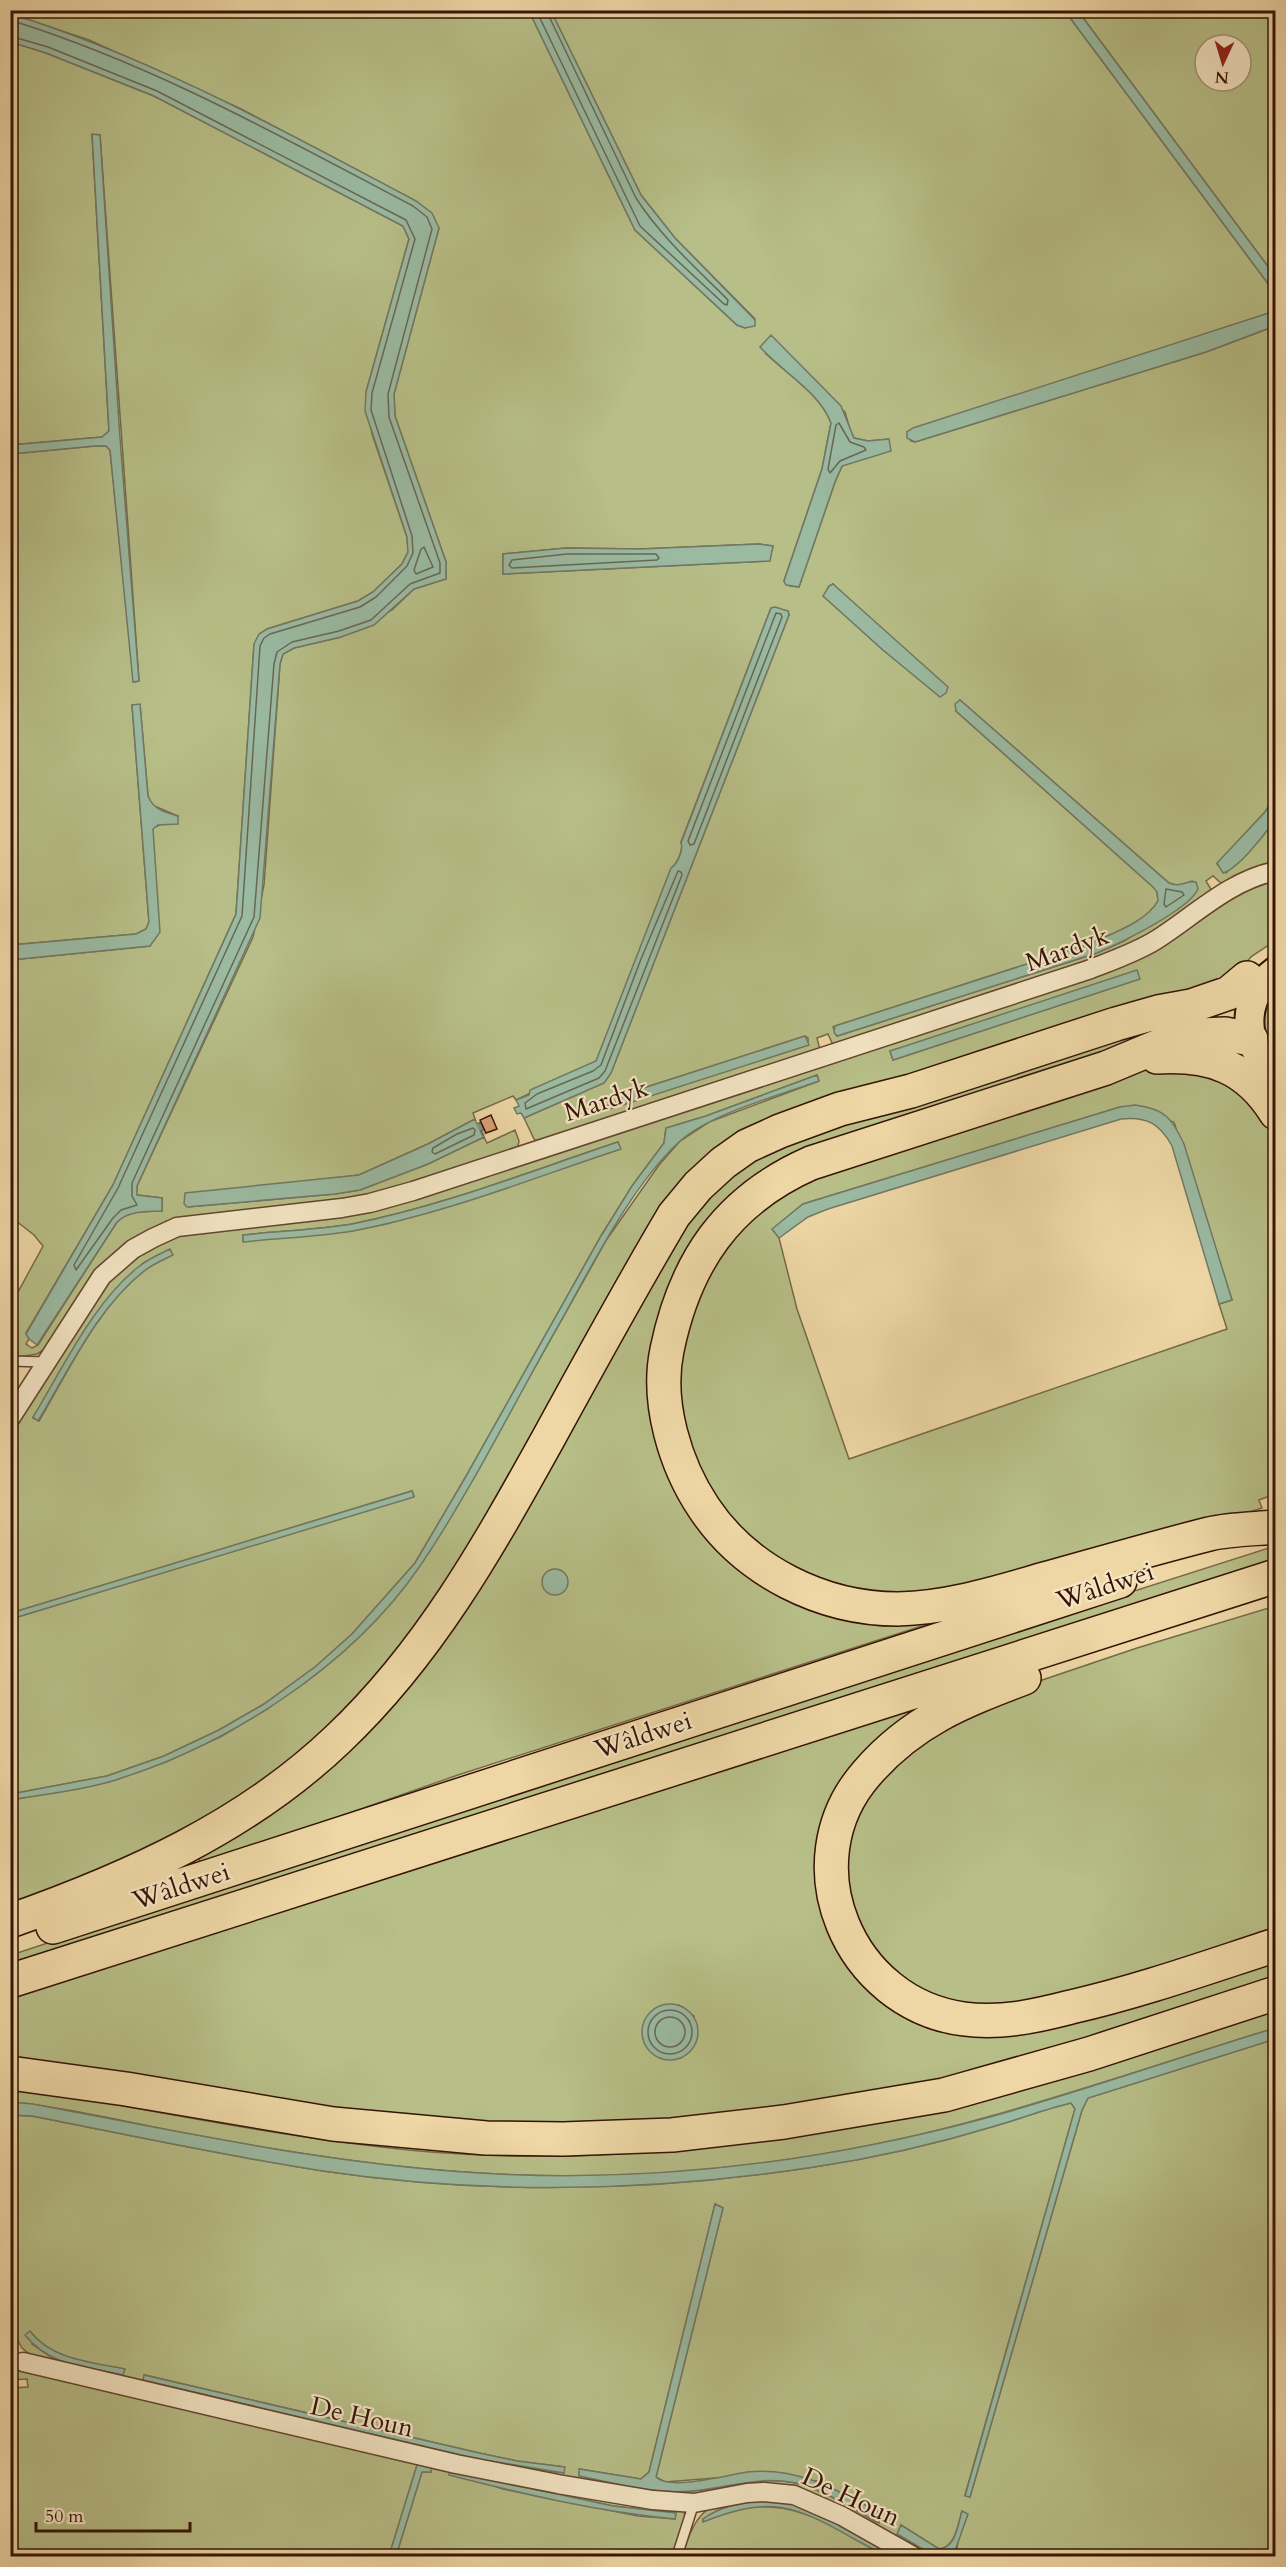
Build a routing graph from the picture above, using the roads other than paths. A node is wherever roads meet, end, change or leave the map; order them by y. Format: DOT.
graph roads {
  1 [pos="1275,871"];
  2 [pos="1275,952"];
  3 [pos="1259,980"];
  4 [pos="1251,1039"];
  5 [pos="1106,1068"];
  6 [pos="1275,1074"];
  7 [pos="1275,1113"];
  8 [pos="10,1361"];
  9 [pos="46,1362"];
  10 [pos="10,1419"];
  11 [pos="1275,1529"];
  12 [pos="1275,1576"];
  13 [pos="1140,1619"];
  14 [pos="10,1921"];
  15 [pos="10,1940"];
  16 [pos="1275,1945"];
  17 [pos="10,1981"];
  18 [pos="1275,1993"];
  19 [pos="10,2073"];
  20 [pos="23,2362"];
  21 [pos="694,2503"];
  22 [pos="677,2556"];
  23 [pos="913,2556"];
  1 -- 9 [label="street, Mardyk"];
  2 -- 3 [label="main road"];
  3 -- 4 [label="main road"];
  3 -- 14 [label="highway"];
  4 -- 5 [label="highway"];
  4 -- 6 [label="main road"];
  5 -- 7 [label="highway"];
  5 -- 11 [label="highway"];
  8 -- 9 [label="lane"];
  9 -- 10 [label="street, Mardyk"];
  11 -- 15 [label="highway, Wâldwei"];
  12 -- 13 [label="highway, Wâldwei"];
  13 -- 16 [label="highway"];
  13 -- 17 [label="highway, Wâldwei"];
  18 -- 19 [label="highway"];
  20 -- 21 [label="street, De Houn"];
  21 -- 22 [label="lane"];
  21 -- 23 [label="street, De Houn"];
}
